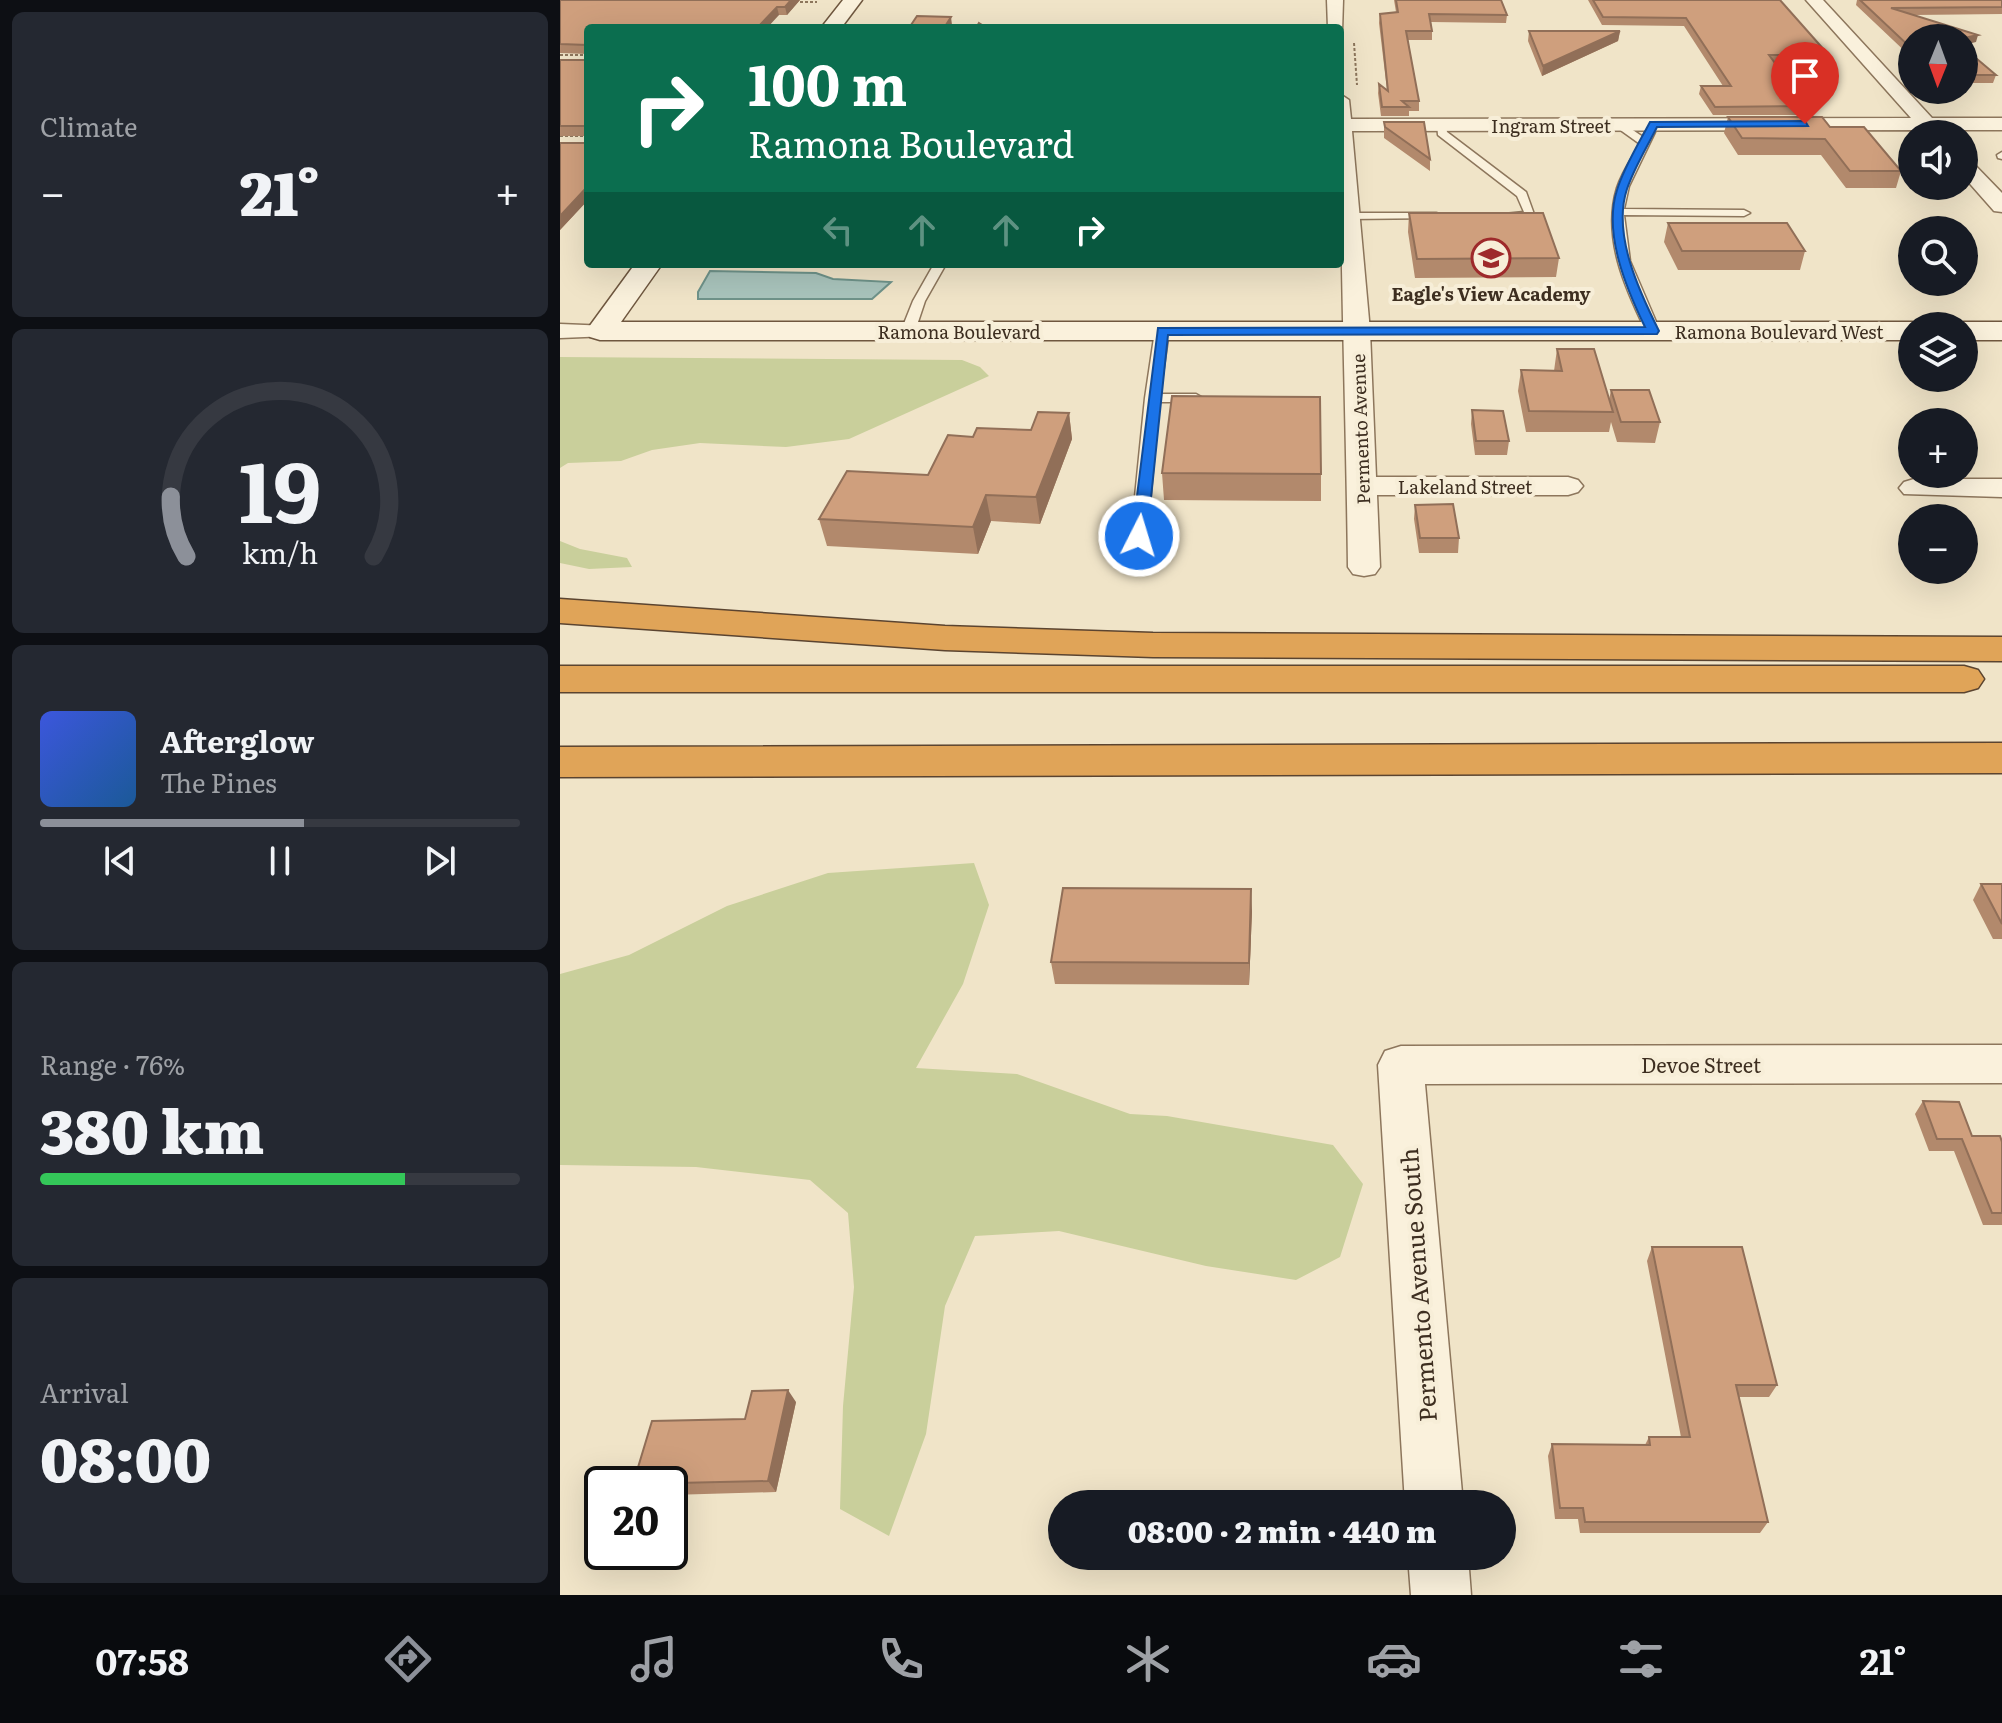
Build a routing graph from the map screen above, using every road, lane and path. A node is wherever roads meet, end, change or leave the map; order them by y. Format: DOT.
graph roads {
  1 [pos="853,0"];
  2 [pos="1335,0"];
  3 [pos="1814,0"];
  4 [pos="785,2"];
  5 [pos="830,2"];
  6 [pos="834,24"];
  7 [pos="1344,24"];
  8 [pos="1345,28"];
  9 [pos="560,55"];
  10 [pos="584,55"];
  11 [pos="1923,120"];
  12 [pos="2002,124"];
  13 [pos="1347,125"];
  14 [pos="1441,125"];
  15 [pos="1978,126"];
  16 [pos="1898,130"];
  17 [pos="1650,134"];
  18 [pos="560,136"];
  19 [pos="584,136"];
  20 [pos="1978,180"];
  21 [pos="2002,205"];
  22 [pos="1619,212"];
  23 [pos="1744,213"];
  24 [pos="1348,216"];
  25 [pos="1445,216"];
  26 [pos="1488,216"];
  27 [pos="646,268"];
  28 [pos="938,268"];
  29 [pos="560,331"];
  30 [pos="600,331"];
  31 [pos="908,331"];
  32 [pos="1162,331"];
  33 [pos="1358,331"];
  34 [pos="1653,331"];
  35 [pos="1898,331"];
  36 [pos="1978,331"];
  37 [pos="2002,331"];
  38 [pos="1152,398"];
  39 [pos="1215,398"];
  40 [pos="1362,486"];
  41 [pos="1568,486"];
  42 [pos="1978,488"];
  43 [pos="2002,488"];
  44 [pos="1139,536"];
  45 [pos="1364,567"];
  46 [pos="560,611"];
  47 [pos="2002,649"];
  48 [pos="560,679"];
  49 [pos="2002,679"];
  50 [pos="2002,758"];
  51 [pos="560,762"];
  52 [pos="2002,1064"];
  53 [pos="1401,1065"];
  54 [pos="1433,1490"];
  55 [pos="1439,1570"];
  56 [pos="1441,1595"];
  1 -- 6 [label="street"];
  2 -- 7 [label="street"];
  3 -- 11 [label="street"];
  4 -- 5 [label="path"];
  8 -- 13 [label="path"];
  9 -- 10 [label="path"];
  12 -- 15 [label="street, Ingram Street"];
  13 -- 14 [label="street, Ingram Street"];
  13 -- 24 [label="street, Permento Avenue"];
  14 -- 17 [label="street, Ingram Street"];
  14 -- 26 [label="lane"];
  16 -- 17 [label="street, Ingram Street"];
  17 -- 22 [label="lane"];
  18 -- 19 [label="path"];
  20 -- 21 [label="street"];
  22 -- 23 [label="lane"];
  22 -- 34 [label="lane"];
  24 -- 25 [label="lane"];
  24 -- 33 [label="street, Permento Avenue"];
  27 -- 30 [label="street"];
  28 -- 31 [label="lane"];
  29 -- 30 [label="street, Ramona Boulevard"];
  30 -- 31 [label="street, Ramona Boulevard"];
  31 -- 32 [label="street, Ramona Boulevard"];
  32 -- 33 [label="street, Ramona Boulevard"];
  32 -- 38 [label="lane"];
  33 -- 34 [label="street, Ramona Boulevard West"];
  33 -- 40 [label="street, Permento Avenue"];
  34 -- 35 [label="street, Ramona Boulevard West"];
  36 -- 37 [label="street"];
  38 -- 39 [label="lane"];
  38 -- 44 [label="lane"];
  40 -- 41 [label="street, Lakeland Street"];
  40 -- 45 [label="street, Permento Avenue"];
  42 -- 43 [label="street"];
  46 -- 47 [label="highway"];
  48 -- 49 [label="highway"];
  50 -- 51 [label="highway"];
  52 -- 53 [label="street, Devoe Street"];
  53 -- 54 [label="street, Permento Avenue South"];
  55 -- 56 [label="street"];
}
